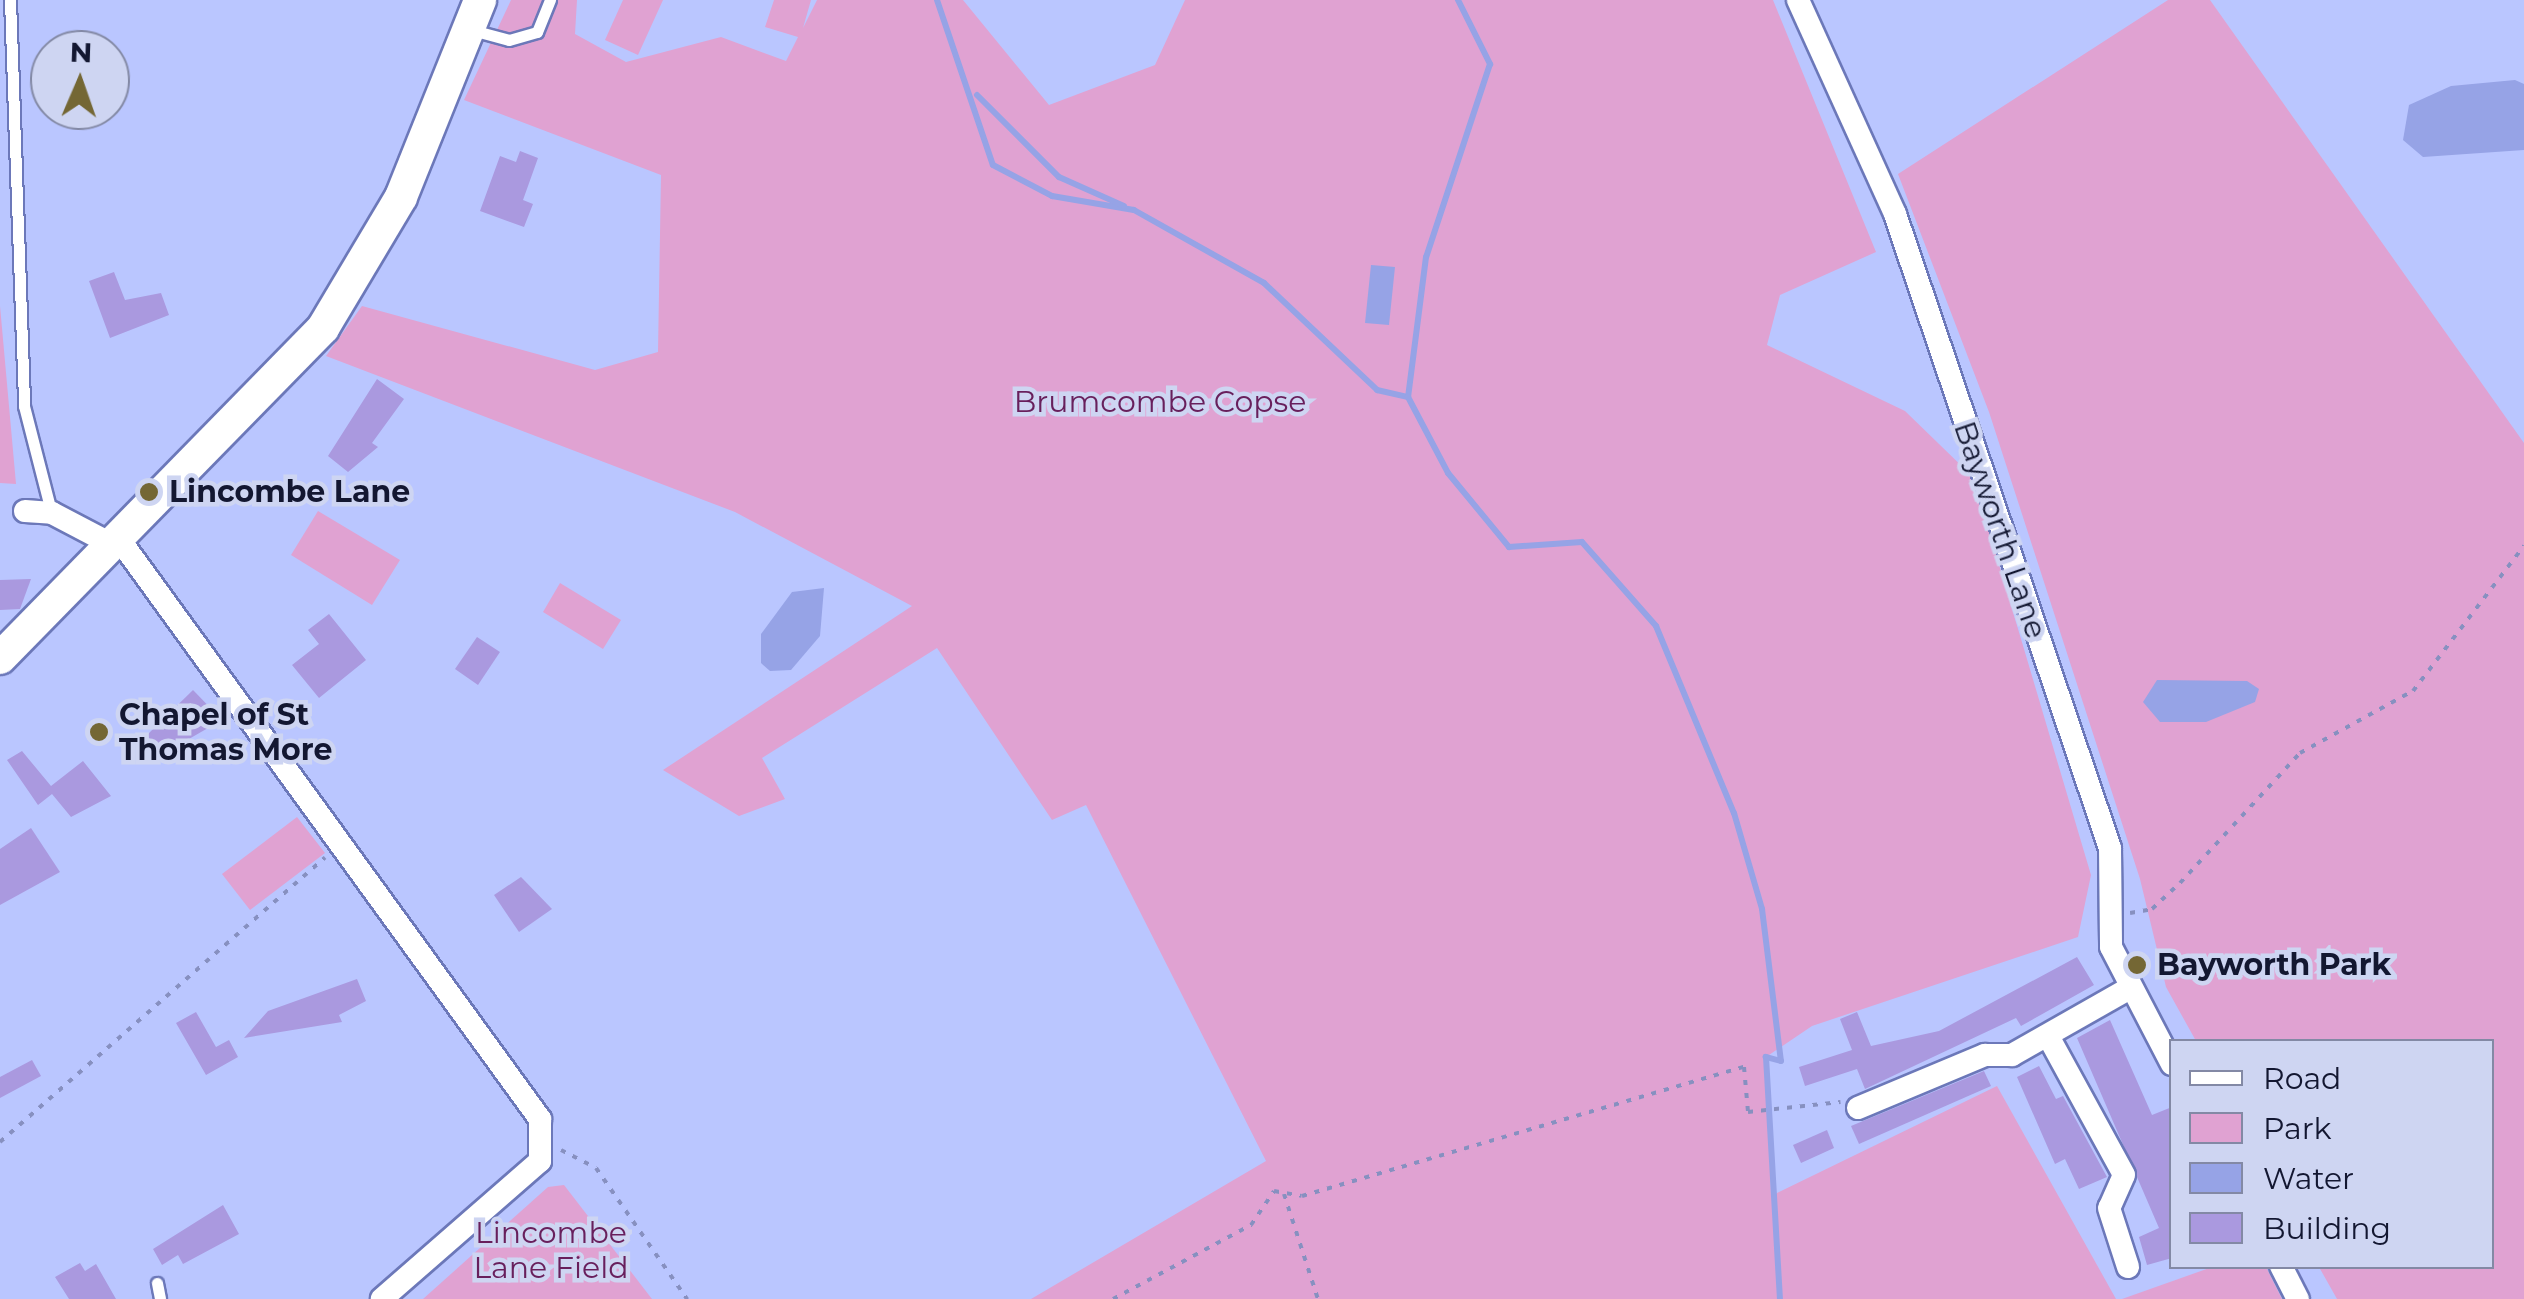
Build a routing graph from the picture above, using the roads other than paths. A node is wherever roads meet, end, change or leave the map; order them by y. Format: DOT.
graph roads {
  1 [pos="10,0"];
  2 [pos="550,0"];
  3 [pos="1798,0"];
  4 [pos="474,14"];
  5 [pos="25,511"];
  6 [pos="52,513"];
  7 [pos="116,542"];
  8 [pos="0,658"];
  9 [pos="2130,988"];
  10 [pos="2048,1036"];
  11 [pos="2169,1059"];
  12 [pos="1858,1108"];
  13 [pos="2128,1267"];
  14 [pos="2283,1269"];
  15 [pos="157,1284"];
  16 [pos="160,1299"];
  17 [pos="382,1299"];
  18 [pos="2298,1299"];
  1 -- 6 [label="lane"];
  2 -- 4 [label="lane"];
  3 -- 9 [label="street, Bayworth Lane"];
  4 -- 7 [label="street"];
  5 -- 6 [label="street"];
  6 -- 7 [label="street"];
  7 -- 8 [label="street"];
  7 -- 17 [label="street"];
  9 -- 10 [label="street"];
  9 -- 11 [label="street, Bayworth Lane"];
  10 -- 12 [label="street"];
  10 -- 13 [label="street"];
  14 -- 18 [label="street"];
  15 -- 16 [label="lane"];
}
